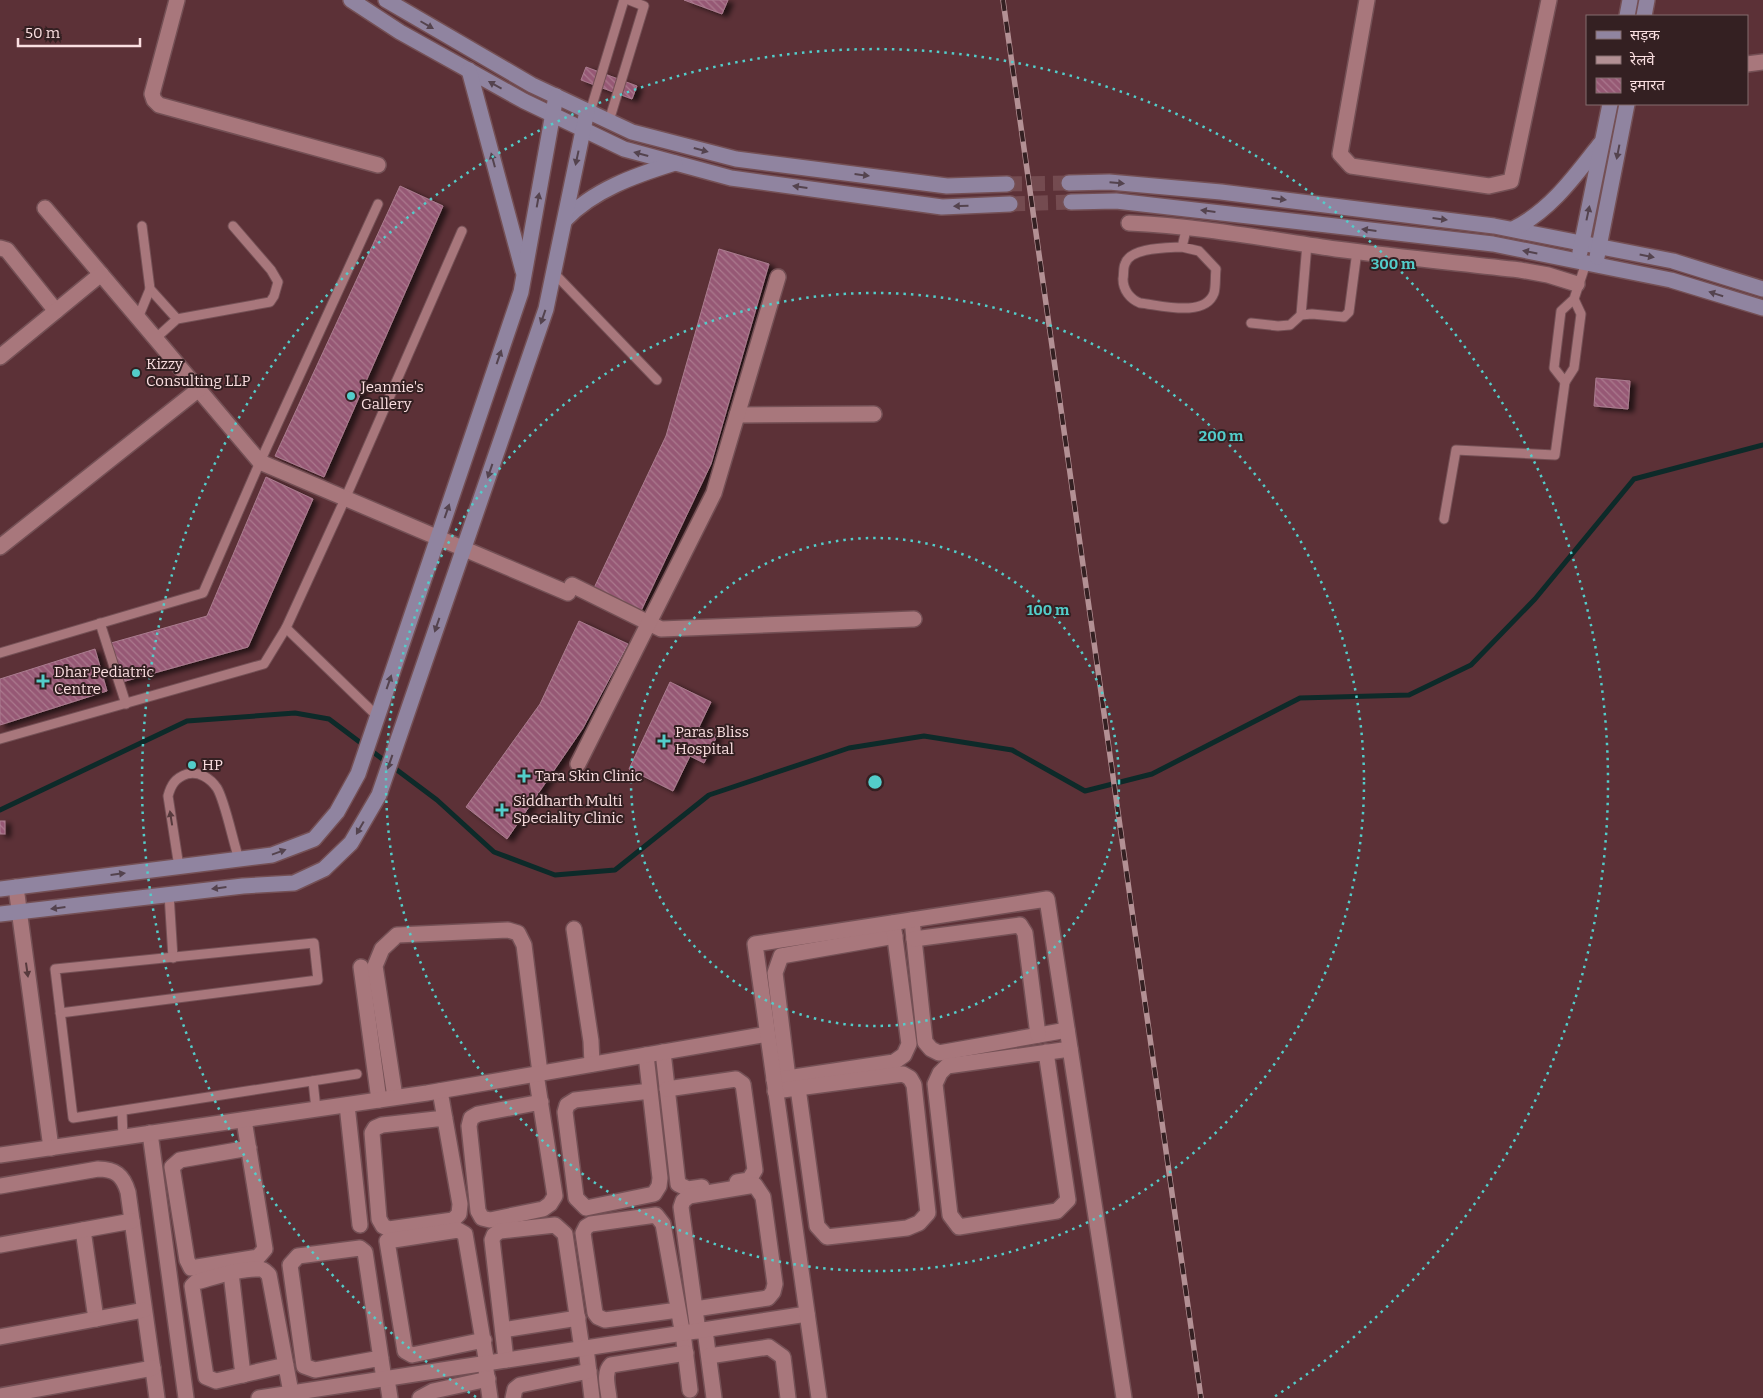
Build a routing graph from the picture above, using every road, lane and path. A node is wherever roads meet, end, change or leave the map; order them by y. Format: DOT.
graph roads {
  1 [pos="177,0"];
  2 [pos="351,0"];
  3 [pos="386,0"];
  4 [pos="624,0"];
  5 [pos="629,0"];
  6 [pos="1366,0"];
  7 [pos="1550,0"];
  8 [pos="1630,0"];
  9 [pos="1647,0"];
  10 [pos="1627,15"];
  11 [pos="1644,15"];
  12 [pos="1763,62"];
  13 [pos="1748,64"];
  14 [pos="468,70"];
  15 [pos="556,96"];
  16 [pos="1610,105"];
  17 [pos="1627,105"];
  18 [pos="588,111"];
  19 [pos="553,115"];
  20 [pos="609,121"];
  21 [pos="583,129"];
  22 [pos="1603,139"];
  23 [pos="675,163"];
  24 [pos="378,165"];
  25 [pos="1069,183"];
  26 [pos="1007,184"];
  27 [pos="1071,202"];
  28 [pos="378,204"];
  29 [pos="1010,204"];
  30 [pos="45,208"];
  31 [pos="564,222"];
  32 [pos="1129,223"];
  33 [pos="142,226"];
  34 [pos="233,226"];
  35 [pos="1187,226"];
  36 [pos="1513,229"];
  37 [pos="462,231"];
  38 [pos="1582,243"];
  39 [pos="1307,244"];
  40 [pos="1182,247"];
  41 [pos="1600,247"];
  42 [pos="2,251"];
  43 [pos="1357,251"];
  44 [pos="1587,263"];
  45 [pos="553,272"];
  46 [pos="101,274"];
  47 [pos="524,275"];
  48 [pos="778,277"];
  49 [pos="1762,286"];
  50 [pos="150,289"];
  51 [pos="1575,292"];
  52 [pos="1763,308"];
  53 [pos="56,311"];
  54 [pos="1301,315"];
  55 [pos="138,318"];
  56 [pos="177,319"];
  57 [pos="1251,323"];
  58 [pos="156,338"];
  59 [pos="0,357"];
  60 [pos="657,380"];
  61 [pos="1565,382"];
  62 [pos="199,389"];
  63 [pos="874,414"];
  64 [pos="737,415"];
  65 [pos="260,462"];
  66 [pos="345,499"];
  67 [pos="1444,519"];
  68 [pos="438,538"];
  69 [pos="0,547"];
  70 [pos="463,549"];
  71 [pos="914,619"];
  72 [pos="100,623"];
  73 [pos="650,623"];
  74 [pos="286,628"];
  75 [pos="0,653"];
  76 [pos="126,704"];
  77 [pos="375,722"];
  78 [pos="0,739"];
  79 [pos="578,764"];
  80 [pos="239,859"];
  81 [pos="179,866"];
  82 [pos="16,887"];
  83 [pos="0,888"];
  84 [pos="168,894"];
  85 [pos="19,912"];
  86 [pos="0,914"];
  87 [pos="912,920"];
  88 [pos="574,929"];
  89 [pos="894,929"];
  90 [pos="914,939"];
  91 [pos="173,958"];
  92 [pos="361,967"];
  93 [pos="60,1013"];
  94 [pos="1067,1030"];
  95 [pos="767,1034"];
  96 [pos="1038,1035"];
  97 [pos="1070,1049"];
  98 [pos="663,1052"];
  99 [pos="1046,1052"];
  100 [pos="646,1055"];
  101 [pos="592,1064"];
  102 [pos="356,1074"];
  103 [pos="538,1074"];
  104 [pos="313,1081"];
  105 [pos="784,1084"];
  106 [pos="667,1089"];
  107 [pos="440,1091"];
  108 [pos="650,1091"];
  109 [pos="396,1097"];
  110 [pos="379,1100"];
  111 [pos="541,1102"];
  112 [pos="347,1105"];
  113 [pos="316,1109"];
  114 [pos="122,1111"];
  115 [pos="445,1118"];
  116 [pos="244,1120"];
  117 [pos="150,1134"];
  118 [pos="123,1138"];
  119 [pos="51,1148"];
  120 [pos="249,1148"];
  121 [pos="0,1153"];
  122 [pos="0,1186"];
  123 [pos="132,1221"];
  124 [pos="360,1225"];
  125 [pos="83,1230"];
  126 [pos="0,1245"];
  127 [pos="231,1273"];
  128 [pos="695,1309"];
  129 [pos="144,1310"];
  130 [pos="678,1310"];
  131 [pos="807,1314"];
  132 [pos="578,1318"];
  133 [pos="96,1319"];
  134 [pos="503,1330"];
  135 [pos="695,1331"];
  136 [pos="0,1336"];
  137 [pos="484,1340"];
  138 [pos="584,1348"];
  139 [pos="686,1353"];
  140 [pos="709,1356"];
  141 [pos="381,1358"];
  142 [pos="506,1360"];
  143 [pos="286,1365"];
  144 [pos="153,1368"];
  145 [pos="487,1369"];
  146 [pos="589,1371"];
  147 [pos="243,1375"];
  148 [pos="386,1379"];
  149 [pos="690,1390"];
  150 [pos="0,1396"];
  151 [pos="291,1396"];
  152 [pos="157,1398"];
  153 [pos="186,1398"];
  154 [pos="259,1398"];
  155 [pos="390,1398"];
  156 [pos="420,1398"];
  157 [pos="490,1398"];
  158 [pos="513,1398"];
  159 [pos="592,1398"];
  160 [pos="608,1398"];
  161 [pos="714,1398"];
  162 [pos="788,1398"];
  163 [pos="819,1398"];
  164 [pos="1124,1398"];
  1 -- 24 [label="street"];
  2 -- 14 [label="street"];
  3 -- 15 [label="street, one-way"];
  4 -- 18 [label="lane"];
  5 -- 20 [label="lane"];
  6 -- 7 [label="street"];
  8 -- 10 [label="street"];
  9 -- 11 [label="street"];
  12 -- 13 [label="street"];
  19 -- 14 [label="street, one-way"];
  47 -- 14 [label="street, one-way"];
  15 -- 18 [label="street"];
  15 -- 19 [label="street"];
  16 -- 22 [label="street"];
  17 -- 41 [label="street, one-way"];
  18 -- 20 [label="street"];
  18 -- 21 [label="street"];
  19 -- 21 [label="street"];
  47 -- 19 [label="street, one-way"];
  20 -- 26 [label="street, one-way"];
  23 -- 21 [label="street, one-way"];
  21 -- 31 [label="street, one-way"];
  22 -- 36 [label="street"];
  38 -- 22 [label="street, one-way"];
  29 -- 23 [label="street, one-way"];
  23 -- 31 [label="street"];
  25 -- 36 [label="street, one-way"];
  44 -- 27 [label="street, one-way"];
  28 -- 65 [label="lane"];
  30 -- 46 [label="street"];
  31 -- 45 [label="street"];
  32 -- 35 [label="street"];
  33 -- 50 [label="lane"];
  34 -- 56 [label="lane"];
  35 -- 39 [label="street"];
  35 -- 40 [label="lane"];
  36 -- 38 [label="street"];
  37 -- 66 [label="lane"];
  38 -- 41 [label="street"];
  38 -- 44 [label="street"];
  39 -- 43 [label="street"];
  39 -- 54 [label="lane"];
  40 -- 40 [label="lane"];
  41 -- 44 [label="street"];
  41 -- 49 [label="street, one-way"];
  42 -- 53 [label="street"];
  43 -- 51 [label="street"];
  43 -- 54 [label="lane"];
  44 -- 51 [label="lane"];
  52 -- 44 [label="street, one-way"];
  45 -- 60 [label="lane"];
  45 -- 70 [label="street, one-way"];
  46 -- 53 [label="street"];
  46 -- 55 [label="street"];
  68 -- 47 [label="street, one-way"];
  48 -- 64 [label="street"];
  50 -- 55 [label="lane"];
  50 -- 56 [label="lane"];
  51 -- 61 [label="lane"];
  51 -- 61 [label="lane"];
  53 -- 59 [label="street"];
  54 -- 57 [label="lane"];
  55 -- 58 [label="street"];
  56 -- 58 [label="lane"];
  58 -- 62 [label="street"];
  61 -- 67 [label="lane"];
  62 -- 65 [label="street"];
  62 -- 69 [label="street"];
  63 -- 64 [label="street"];
  64 -- 73 [label="street"];
  65 -- 66 [label="street"];
  65 -- 72 [label="lane"];
  66 -- 68 [label="street"];
  66 -- 74 [label="lane"];
  68 -- 70 [label="street"];
  77 -- 68 [label="street, one-way"];
  70 -- 73 [label="street"];
  70 -- 84 [label="street, one-way"];
  71 -- 73 [label="street"];
  72 -- 75 [label="lane"];
  72 -- 76 [label="lane"];
  73 -- 79 [label="street"];
  74 -- 76 [label="lane"];
  74 -- 77 [label="lane"];
  76 -- 78 [label="lane"];
  80 -- 77 [label="street, one-way"];
  80 -- 81 [label="street"];
  81 -- 80 [label="lane, one-way"];
  82 -- 81 [label="street, one-way"];
  82 -- 83 [label="street"];
  82 -- 85 [label="street"];
  84 -- 85 [label="street, one-way"];
  84 -- 91 [label="lane"];
  85 -- 86 [label="street"];
  85 -- 119 [label="street, one-way"];
  87 -- 89 [label="street"];
  87 -- 90 [label="street"];
  87 -- 94 [label="street"];
  88 -- 101 [label="street"];
  89 -- 95 [label="street"];
  89 -- 105 [label="street"];
  89 -- 105 [label="street"];
  90 -- 96 [label="street"];
  90 -- 96 [label="street"];
  91 -- 93 [label="lane"];
  91 -- 93 [label="lane"];
  92 -- 110 [label="street"];
  93 -- 114 [label="lane"];
  94 -- 96 [label="street"];
  94 -- 97 [label="street"];
  95 -- 98 [label="street"];
  95 -- 105 [label="street"];
  97 -- 99 [label="street"];
  97 -- 164 [label="street"];
  98 -- 100 [label="street"];
  98 -- 106 [label="street"];
  99 -- 99 [label="street"];
  100 -- 101 [label="street"];
  100 -- 108 [label="street"];
  101 -- 103 [label="street"];
  102 -- 104 [label="lane"];
  103 -- 107 [label="street"];
  103 -- 109 [label="street"];
  103 -- 111 [label="street"];
  104 -- 113 [label="lane"];
  104 -- 114 [label="lane"];
  105 -- 105 [label="street"];
  105 -- 131 [label="street"];
  106 -- 106 [label="street"];
  107 -- 109 [label="street"];
  107 -- 115 [label="street"];
  108 -- 108 [label="street"];
  109 -- 110 [label="street"];
  110 -- 112 [label="street"];
  111 -- 111 [label="street"];
  112 -- 113 [label="street"];
  112 -- 124 [label="street"];
  113 -- 116 [label="street"];
  114 -- 118 [label="lane"];
  115 -- 115 [label="street"];
  116 -- 117 [label="street"];
  116 -- 120 [label="street"];
  117 -- 118 [label="street"];
  117 -- 153 [label="street"];
  118 -- 119 [label="street"];
  119 -- 121 [label="street"];
  120 -- 120 [label="street"];
  122 -- 123 [label="street"];
  123 -- 125 [label="street"];
  123 -- 129 [label="street"];
  125 -- 126 [label="street"];
  125 -- 133 [label="street"];
  127 -- 143 [label="street"];
  127 -- 147 [label="street"];
  127 -- 147 [label="street"];
  128 -- 128 [label="street"];
  128 -- 135 [label="street"];
  129 -- 133 [label="street"];
  129 -- 144 [label="street"];
  130 -- 130 [label="street"];
  130 -- 135 [label="street"];
  131 -- 135 [label="street"];
  131 -- 163 [label="street"];
  132 -- 134 [label="street"];
  132 -- 134 [label="street"];
  132 -- 138 [label="street"];
  133 -- 136 [label="street"];
  134 -- 142 [label="street"];
  135 -- 138 [label="street"];
  135 -- 139 [label="street"];
  135 -- 140 [label="street"];
  137 -- 137 [label="street"];
  137 -- 145 [label="street"];
  138 -- 142 [label="street"];
  138 -- 146 [label="street"];
  139 -- 149 [label="street"];
  139 -- 160 [label="street"];
  140 -- 161 [label="street"];
  140 -- 162 [label="street"];
  141 -- 141 [label="street"];
  141 -- 148 [label="street"];
  142 -- 145 [label="street"];
  143 -- 147 [label="street"];
  143 -- 151 [label="street"];
  144 -- 150 [label="street"];
  144 -- 152 [label="street"];
  145 -- 148 [label="street"];
  145 -- 156 [label="street"];
  145 -- 157 [label="street"];
  146 -- 158 [label="street"];
  146 -- 159 [label="street"];
  148 -- 151 [label="street"];
  148 -- 155 [label="street"];
  151 -- 154 [label="street"];
}
